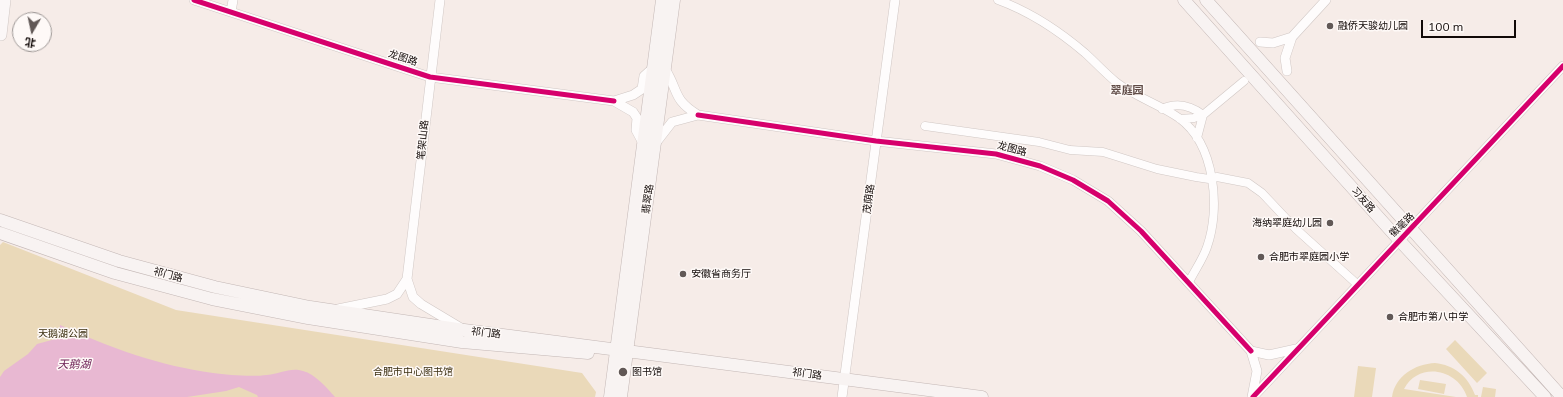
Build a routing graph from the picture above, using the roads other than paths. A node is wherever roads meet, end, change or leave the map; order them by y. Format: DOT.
graph roads {
  1 [pos="5,0"];
  2 [pos="194,0"];
  3 [pos="233,0"];
  4 [pos="440,0"];
  5 [pos="662,0"];
  6 [pos="674,0"];
  7 [pos="895,0"];
  8 [pos="998,0"];
  9 [pos="1184,0"];
  10 [pos="1206,0"];
  11 [pos="1326,0"];
  12 [pos="231,12"];
  13 [pos="1,35"];
  14 [pos="1292,37"];
  15 [pos="1260,42"];
  16 [pos="1563,66"];
  17 [pos="659,68"];
  18 [pos="1287,71"];
  19 [pos="430,76"];
  20 [pos="1244,82"];
  21 [pos="614,101"];
  22 [pos="1162,109"];
  23 [pos="698,115"];
  24 [pos="1203,115"];
  25 [pos="1180,119"];
  26 [pos="926,126"];
  27 [pos="1197,138"];
  28 [pos="876,140"];
  29 [pos="649,144"];
  30 [pos="1212,178"];
  31 [pos="0,220"];
  32 [pos="1412,228"];
  33 [pos="0,233"];
  34 [pos="1399,240"];
  35 [pos="407,279"];
  36 [pos="1189,282"];
  37 [pos="1357,284"];
  38 [pos="332,310"];
  39 [pos="464,330"];
  40 [pos="1296,349"];
  41 [pos="1251,351"];
  42 [pos="622,353"];
  43 [pos="843,387"];
  44 [pos="610,397"];
  45 [pos="621,397"];
  46 [pos="921,397"];
  47 [pos="982,397"];
  48 [pos="1253,397"];
  49 [pos="1545,397"];
  50 [pos="1562,397"];
  1 -- 13 [label="main road"];
  2 -- 12 [label="street, 龙图路"];
  3 -- 12 [label="street"];
  4 -- 19 [label="street, 笔架山路"];
  5 -- 17 [label="main road, 翡翠路"];
  6 -- 17 [label="main road, 翡翠路"];
  7 -- 28 [label="street, 茂荫路"];
  8 -- 22 [label="street"];
  9 -- 34 [label="main road, 习友路"];
  10 -- 32 [label="main road, 习友路"];
  11 -- 14 [label="street"];
  12 -- 19 [label="street, 龙图路"];
  14 -- 15 [label="street"];
  14 -- 18 [label="street"];
  16 -- 32 [label="street, 徽毫路"];
  17 -- 21 [label="street"];
  17 -- 23 [label="street"];
  17 -- 29 [label="main road, 翡翠路"];
  19 -- 21 [label="street, 龙图路"];
  19 -- 35 [label="street, 笔架山路"];
  20 -- 24 [label="street"];
  21 -- 29 [label="street"];
  22 -- 24 [label="street"];
  22 -- 25 [label="street"];
  23 -- 28 [label="street, 龙图路"];
  23 -- 29 [label="street"];
  24 -- 25 [label="street"];
  24 -- 27 [label="street"];
  25 -- 27 [label="street"];
  26 -- 30 [label="street"];
  27 -- 30 [label="street"];
  28 -- 36 [label="street, 龙图路"];
  28 -- 43 [label="street, 茂荫路"];
  29 -- 42 [label="main road, 翡翠路"];
  30 -- 36 [label="street"];
  30 -- 37 [label="street"];
  31 -- 38 [label="main road, 祁门路"];
  32 -- 34 [label="street, 徽毫路"];
  32 -- 50 [label="main road, 习友路"];
  33 -- 42 [label="main road, 祁门路"];
  34 -- 37 [label="street, 徽毫路"];
  34 -- 49 [label="main road, 习友路"];
  35 -- 38 [label="street"];
  35 -- 39 [label="street"];
  36 -- 41 [label="street, 龙图路"];
  37 -- 40 [label="street, 徽毫路"];
  38 -- 39 [label="main road, 祁门路"];
  39 -- 42 [label="main road, 祁门路"];
  40 -- 41 [label="street"];
  40 -- 48 [label="street, 徽毫路"];
  41 -- 48 [label="street"];
  42 -- 43 [label="main road, 祁门路"];
  42 -- 44 [label="main road, 翡翠路"];
  42 -- 45 [label="main road, 翡翠路"];
  43 -- 46 [label="main road, 祁门路"];
  43 -- 47 [label="main road, 祁门路"];
}
